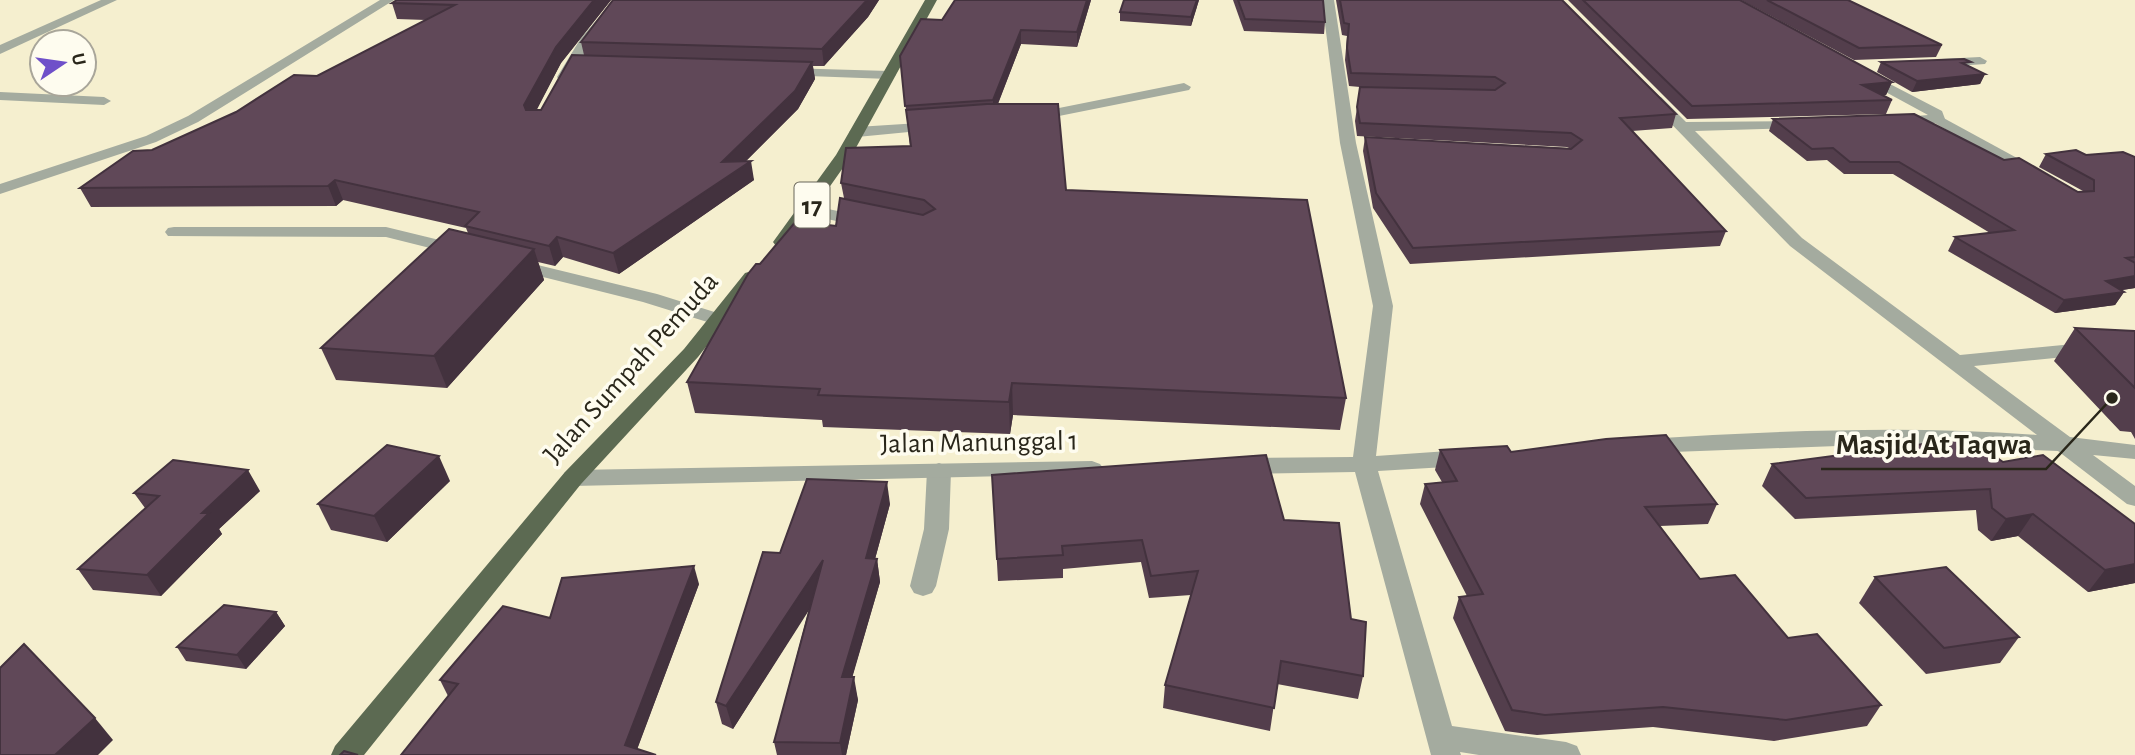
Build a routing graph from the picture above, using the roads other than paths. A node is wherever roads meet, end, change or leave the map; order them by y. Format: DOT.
graph roads {
  1 [pos="111,0"];
  2 [pos="388,0"];
  3 [pos="620,0"];
  4 [pos="931,0"];
  5 [pos="1328,0"];
  6 [pos="0,50"];
  7 [pos="1980,61"];
  8 [pos="1928,63"];
  9 [pos="1877,66"];
  10 [pos="774,72"];
  11 [pos="888,75"];
  12 [pos="1184,87"];
  13 [pos="1644,88"];
  14 [pos="558,89"];
  15 [pos="0,96"];
  16 [pos="104,101"];
  17 [pos="1024,118"];
  18 [pos="1938,119"];
  19 [pos="1886,122"];
  20 [pos="1818,124"];
  21 [pos="950,125"];
  22 [pos="1682,127"];
  23 [pos="857,132"];
  24 [pos="2043,178"];
  25 [pos="0,189"];
  26 [pos="809,210"];
  27 [pos="887,227"];
  28 [pos="174,232"];
  29 [pos="717,319"];
  30 [pos="2135,344"];
  31 [pos="1955,362"];
  32 [pos="2057,441"];
  33 [pos="1626,447"];
  34 [pos="2135,452"];
  35 [pos="1488,456"];
  36 [pos="1364,464"];
  37 [pos="1213,467"];
  38 [pos="1117,468"];
  39 [pos="939,471"];
  40 [pos="573,478"];
  41 [pos="2135,498"];
  42 [pos="923,586"];
  43 [pos="1444,746"];
  44 [pos="346,755"];
  45 [pos="1566,755"];
  1 -- 6 [label="street"];
  2 -- 25 [label="street"];
  3 -- 14 [label="street"];
  4 -- 11 [label="highway, Jalan Sumpah Pemuda / 17"];
  5 -- 36 [label="street"];
  7 -- 8 [label="street"];
  9 -- 18 [label="street"];
  10 -- 11 [label="street"];
  11 -- 23 [label="highway, Jalan Sumpah Pemuda / 17"];
  12 -- 17 [label="street"];
  13 -- 22 [label="street"];
  15 -- 16 [label="street"];
  18 -- 19 [label="street"];
  18 -- 24 [label="street"];
  20 -- 22 [label="street"];
  21 -- 23 [label="street"];
  22 -- 31 [label="street"];
  23 -- 26 [label="highway, Jalan Sumpah Pemuda / 17"];
  26 -- 27 [label="street"];
  26 -- 29 [label="highway, Jalan Sumpah Pemuda / 17"];
  28 -- 29 [label="street"];
  29 -- 40 [label="highway, Jalan Sumpah Pemuda / 17"];
  30 -- 31 [label="street"];
  31 -- 32 [label="street"];
  32 -- 33 [label="street"];
  32 -- 34 [label="street"];
  32 -- 41 [label="street"];
  35 -- 36 [label="street"];
  36 -- 37 [label="street"];
  36 -- 43 [label="street"];
  38 -- 39 [label="street, Jalan Manunggal 1"];
  39 -- 40 [label="street, Jalan Manunggal 1"];
  39 -- 42 [label="street"];
  40 -- 44 [label="highway, Jalan Sumpah Pemuda / 17"];
  43 -- 45 [label="street"];
}
